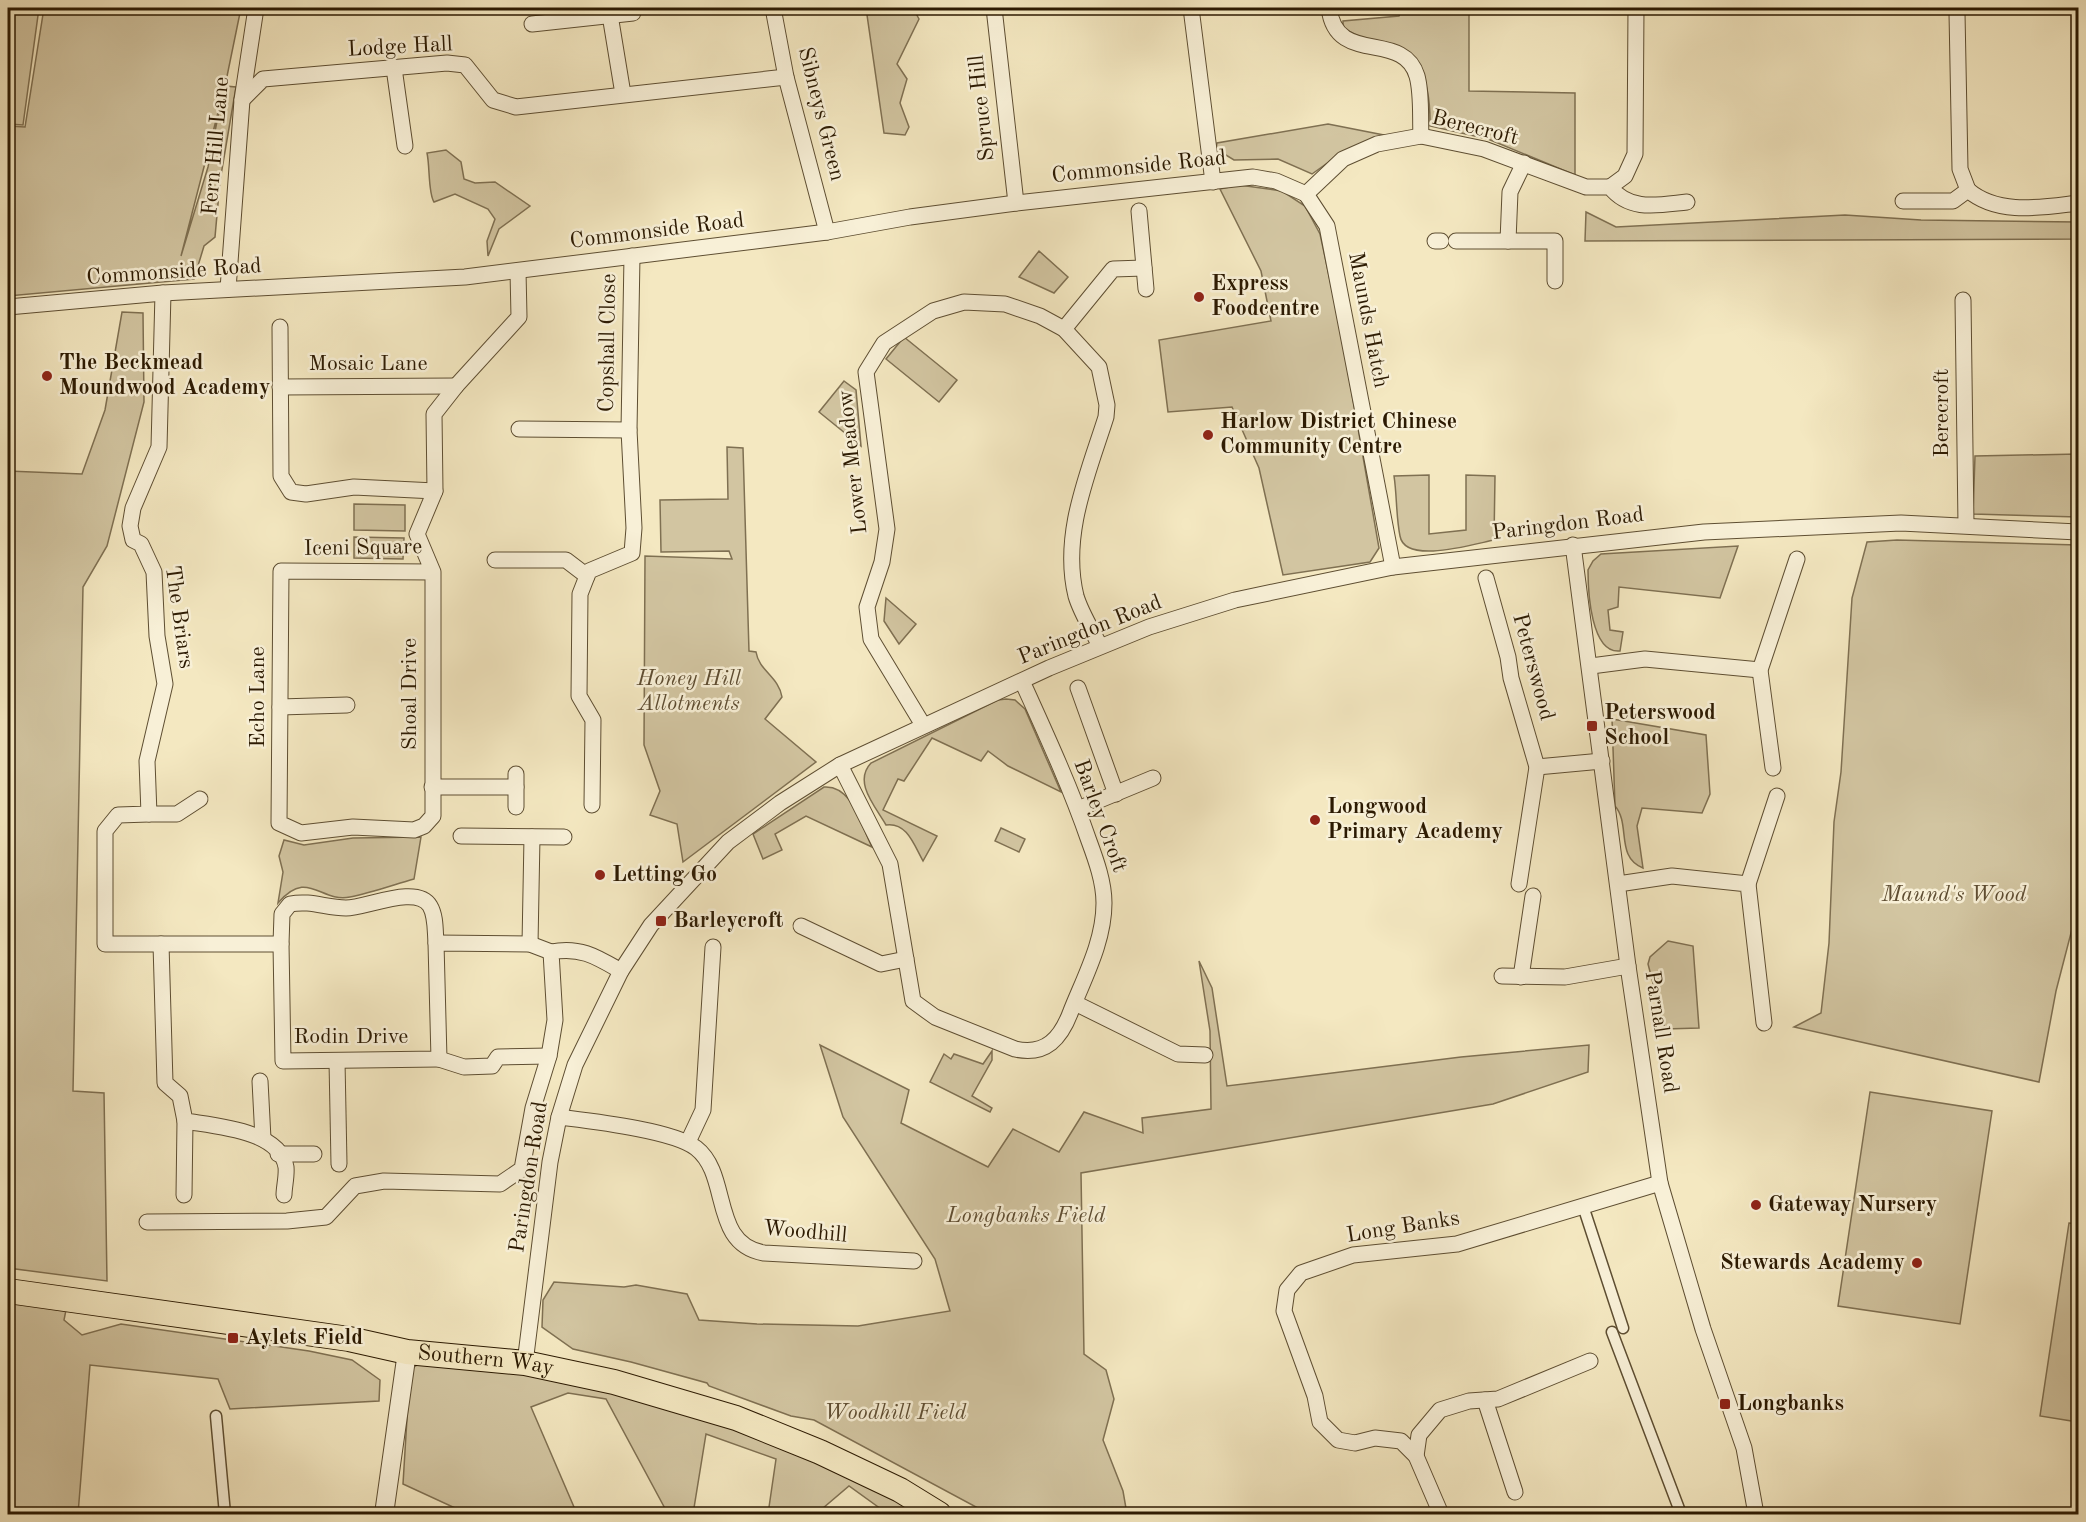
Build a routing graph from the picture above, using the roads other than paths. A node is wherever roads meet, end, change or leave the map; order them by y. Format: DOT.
graph roads {
  1 [pos="256,8"];
  2 [pos="773,8"];
  3 [pos="994,8"];
  4 [pos="1191,8"];
  5 [pos="1329,8"];
  6 [pos="1636,8"];
  7 [pos="633,13"];
  8 [pos="1957,13"];
  9 [pos="610,15"];
  10 [pos="532,24"];
  11 [pos="394,68"];
  12 [pos="786,77"];
  13 [pos="623,94"];
  14 [pos="242,100"];
  15 [pos="1421,136"];
  16 [pos="405,146"];
  17 [pos="1524,163"];
  18 [pos="1213,182"];
  19 [pos="1610,187"];
  20 [pos="1968,190"];
  21 [pos="1306,194"];
  22 [pos="1903,201"];
  23 [pos="1687,202"];
  24 [pos="1016,203"];
  25 [pos="2079,203"];
  26 [pos="1139,211"];
  27 [pos="828,232"];
  28 [pos="1444,241"];
  29 [pos="1508,241"];
  30 [pos="632,256"];
  31 [pos="1144,267"];
  32 [pos="518,271"];
  33 [pos="1555,282"];
  34 [pos="228,289"];
  35 [pos="1146,289"];
  36 [pos="163,293"];
  37 [pos="1964,300"];
  38 [pos="8,307"];
  39 [pos="280,327"];
  40 [pos="1064,329"];
  41 [pos="456,386"];
  42 [pos="280,387"];
  43 [pos="519,429"];
  44 [pos="629,430"];
  45 [pos="435,491"];
  46 [pos="1966,525"];
  47 [pos="2079,532"];
  48 [pos="1573,545"];
  49 [pos="1797,559"];
  50 [pos="495,560"];
  51 [pos="1393,567"];
  52 [pos="281,571"];
  53 [pos="432,572"];
  54 [pos="587,576"];
  55 [pos="1486,578"];
  56 [pos="1100,646"];
  57 [pos="1591,666"];
  58 [pos="1760,670"];
  59 [pos="1022,681"];
  60 [pos="1078,688"];
  61 [pos="347,705"];
  62 [pos="280,707"];
  63 [pos="922,725"];
  64 [pos="1602,761"];
  65 [pos="840,765"];
  66 [pos="1537,767"];
  67 [pos="1773,768"];
  68 [pos="1153,778"];
  69 [pos="432,787"];
  70 [pos="1116,794"];
  71 [pos="1777,796"];
  72 [pos="200,800"];
  73 [pos="592,805"];
  74 [pos="516,807"];
  75 [pos="1078,809"];
  76 [pos="149,814"];
  77 [pos="433,816"];
  78 [pos="461,836"];
  79 [pos="531,837"];
  80 [pos="564,837"];
  81 [pos="1518,884"];
  82 [pos="1618,884"];
  83 [pos="1748,884"];
  84 [pos="1533,896"];
  85 [pos="801,926"];
  86 [pos="436,943"];
  87 [pos="160,944"];
  88 [pos="281,944"];
  89 [pos="530,944"];
  90 [pos="713,947"];
  91 [pos="551,952"];
  92 [pos="906,959"];
  93 [pos="1628,966"];
  94 [pos="621,972"];
  95 [pos="1502,976"];
  96 [pos="1521,977"];
  97 [pos="1074,1003"];
  98 [pos="1764,1023"];
  99 [pos="1205,1055"];
  100 [pos="549,1056"];
  101 [pos="439,1059"];
  102 [pos="337,1061"];
  103 [pos="260,1081"];
  104 [pos="559,1117"];
  105 [pos="185,1121"];
  106 [pos="263,1139"];
  107 [pos="688,1142"];
  108 [pos="278,1154"];
  109 [pos="314,1154"];
  110 [pos="339,1164"];
  111 [pos="1660,1183"];
  112 [pos="184,1194"];
  113 [pos="284,1195"];
  114 [pos="1583,1206"];
  115 [pos="147,1222"];
  116 [pos="914,1261"];
  117 [pos="8,1291"];
  118 [pos="407,1352"];
  119 [pos="1590,1361"];
  120 [pos="525,1363"];
  121 [pos="1485,1400"];
  122 [pos="216,1416"];
  123 [pos="1416,1456"];
  124 [pos="1515,1492"];
  125 [pos="225,1515"];
  126 [pos="384,1515"];
  127 [pos="939,1515"];
  128 [pos="1441,1515"];
  129 [pos="1681,1515"];
  130 [pos="1756,1515"];
  1 -- 14 [label="street, Fern Hill Lane"];
  2 -- 12 [label="street, Sibneys Green"];
  3 -- 24 [label="street, Spruce Hill"];
  4 -- 18 [label="street"];
  5 -- 15 [label="street"];
  6 -- 19 [label="street"];
  7 -- 9 [label="street"];
  8 -- 20 [label="street"];
  9 -- 10 [label="street"];
  9 -- 13 [label="street"];
  11 -- 13 [label="street, Lodge Hall"];
  11 -- 14 [label="street, Lodge Hall"];
  11 -- 16 [label="street"];
  12 -- 13 [label="street, Lodge Hall"];
  12 -- 27 [label="street, Sibneys Green"];
  14 -- 34 [label="street, Fern Hill Lane"];
  15 -- 17 [label="street, Berecroft"];
  15 -- 21 [label="street, Berecroft"];
  17 -- 19 [label="street, Berecroft"];
  17 -- 29 [label="street"];
  18 -- 21 [label="street, Commonside Road"];
  18 -- 24 [label="street, Commonside Road"];
  19 -- 23 [label="street"];
  20 -- 22 [label="street"];
  20 -- 25 [label="street"];
  21 -- 51 [label="street, Maunds Hatch"];
  24 -- 27 [label="street, Commonside Road"];
  26 -- 31 [label="street"];
  27 -- 30 [label="street, Commonside Road"];
  28 -- 29 [label="street"];
  29 -- 33 [label="street"];
  30 -- 32 [label="street, Commonside Road"];
  30 -- 44 [label="street, Copshall Close"];
  31 -- 35 [label="street"];
  31 -- 40 [label="street"];
  32 -- 34 [label="street, Commonside Road"];
  32 -- 41 [label="street"];
  34 -- 36 [label="street, Commonside Road"];
  36 -- 38 [label="street, Commonside Road"];
  36 -- 76 [label="street, The Briars"];
  37 -- 46 [label="street, Berecroft"];
  39 -- 42 [label="street"];
  40 -- 56 [label="street, Lower Meadow"];
  40 -- 63 [label="street, Lower Meadow"];
  41 -- 42 [label="street, Mosaic Lane"];
  41 -- 45 [label="street"];
  42 -- 45 [label="street"];
  43 -- 44 [label="street, Copshall Close"];
  44 -- 54 [label="street, Copshall Close"];
  45 -- 53 [label="street, Iceni Square"];
  46 -- 47 [label="street, Paringdon Road"];
  46 -- 48 [label="street, Paringdon Road"];
  48 -- 51 [label="street, Paringdon Road"];
  48 -- 57 [label="street, Parnall Road"];
  49 -- 58 [label="street"];
  50 -- 54 [label="street"];
  51 -- 56 [label="street, Paringdon Road"];
  52 -- 53 [label="street, Iceni Square"];
  52 -- 62 [label="street, Echo Lane"];
  53 -- 69 [label="street, Shoal Drive"];
  54 -- 73 [label="street"];
  55 -- 66 [label="street, Peterswood"];
  56 -- 59 [label="street, Paringdon Road"];
  57 -- 58 [label="street"];
  57 -- 64 [label="street, Parnall Road"];
  58 -- 67 [label="street"];
  59 -- 63 [label="street, Paringdon Road"];
  59 -- 75 [label="street, Barley Croft"];
  60 -- 70 [label="street, Barley Croft"];
  61 -- 62 [label="street"];
  62 -- 77 [label="street, Echo Lane"];
  63 -- 65 [label="street, Paringdon Road"];
  64 -- 66 [label="street"];
  64 -- 82 [label="street, Parnall Road"];
  65 -- 92 [label="street, Barley Croft"];
  65 -- 94 [label="street, Paringdon Road"];
  66 -- 81 [label="street, Peterswood"];
  68 -- 70 [label="street"];
  69 -- 74 [label="street"];
  69 -- 77 [label="street, Shoal Drive"];
  70 -- 75 [label="street"];
  71 -- 83 [label="street"];
  72 -- 76 [label="street"];
  75 -- 97 [label="street, Barley Croft"];
  76 -- 87 [label="street"];
  78 -- 79 [label="street"];
  79 -- 80 [label="street"];
  79 -- 89 [label="street"];
  82 -- 83 [label="street"];
  82 -- 93 [label="street, Parnall Road"];
  83 -- 98 [label="street"];
  84 -- 96 [label="street"];
  85 -- 92 [label="street"];
  86 -- 88 [label="street, Rodin Drive"];
  86 -- 89 [label="street"];
  86 -- 101 [label="street, Rodin Drive"];
  87 -- 88 [label="street"];
  87 -- 105 [label="street"];
  88 -- 102 [label="street, Rodin Drive"];
  89 -- 91 [label="street"];
  90 -- 107 [label="street"];
  91 -- 94 [label="street"];
  91 -- 100 [label="street"];
  92 -- 97 [label="street, Barley Croft"];
  93 -- 96 [label="street"];
  93 -- 111 [label="street, Parnall Road"];
  94 -- 104 [label="street, Paringdon Road"];
  95 -- 96 [label="street"];
  97 -- 99 [label="street"];
  100 -- 101 [label="street, Rodin Drive"];
  100 -- 115 [label="street"];
  101 -- 102 [label="street, Rodin Drive"];
  102 -- 110 [label="street"];
  103 -- 106 [label="street"];
  104 -- 107 [label="street"];
  104 -- 120 [label="street, Paringdon Road"];
  105 -- 106 [label="street"];
  105 -- 112 [label="street"];
  106 -- 108 [label="street"];
  107 -- 116 [label="street, Woodhill"];
  108 -- 109 [label="street"];
  108 -- 113 [label="street"];
  111 -- 114 [label="street, Long Banks"];
  111 -- 130 [label="street, Parnall Road"];
  114 -- 123 [label="street, Long Banks"];
  114 -- 129 [label="street"];
  117 -- 118 [label="main road, Southern Way"];
  118 -- 120 [label="main road, Southern Way"];
  118 -- 126 [label="street"];
  119 -- 121 [label="street"];
  120 -- 127 [label="main road, Southern Way"];
  121 -- 123 [label="street"];
  121 -- 124 [label="street"];
  122 -- 125 [label="street"];
  123 -- 128 [label="street"];
}
